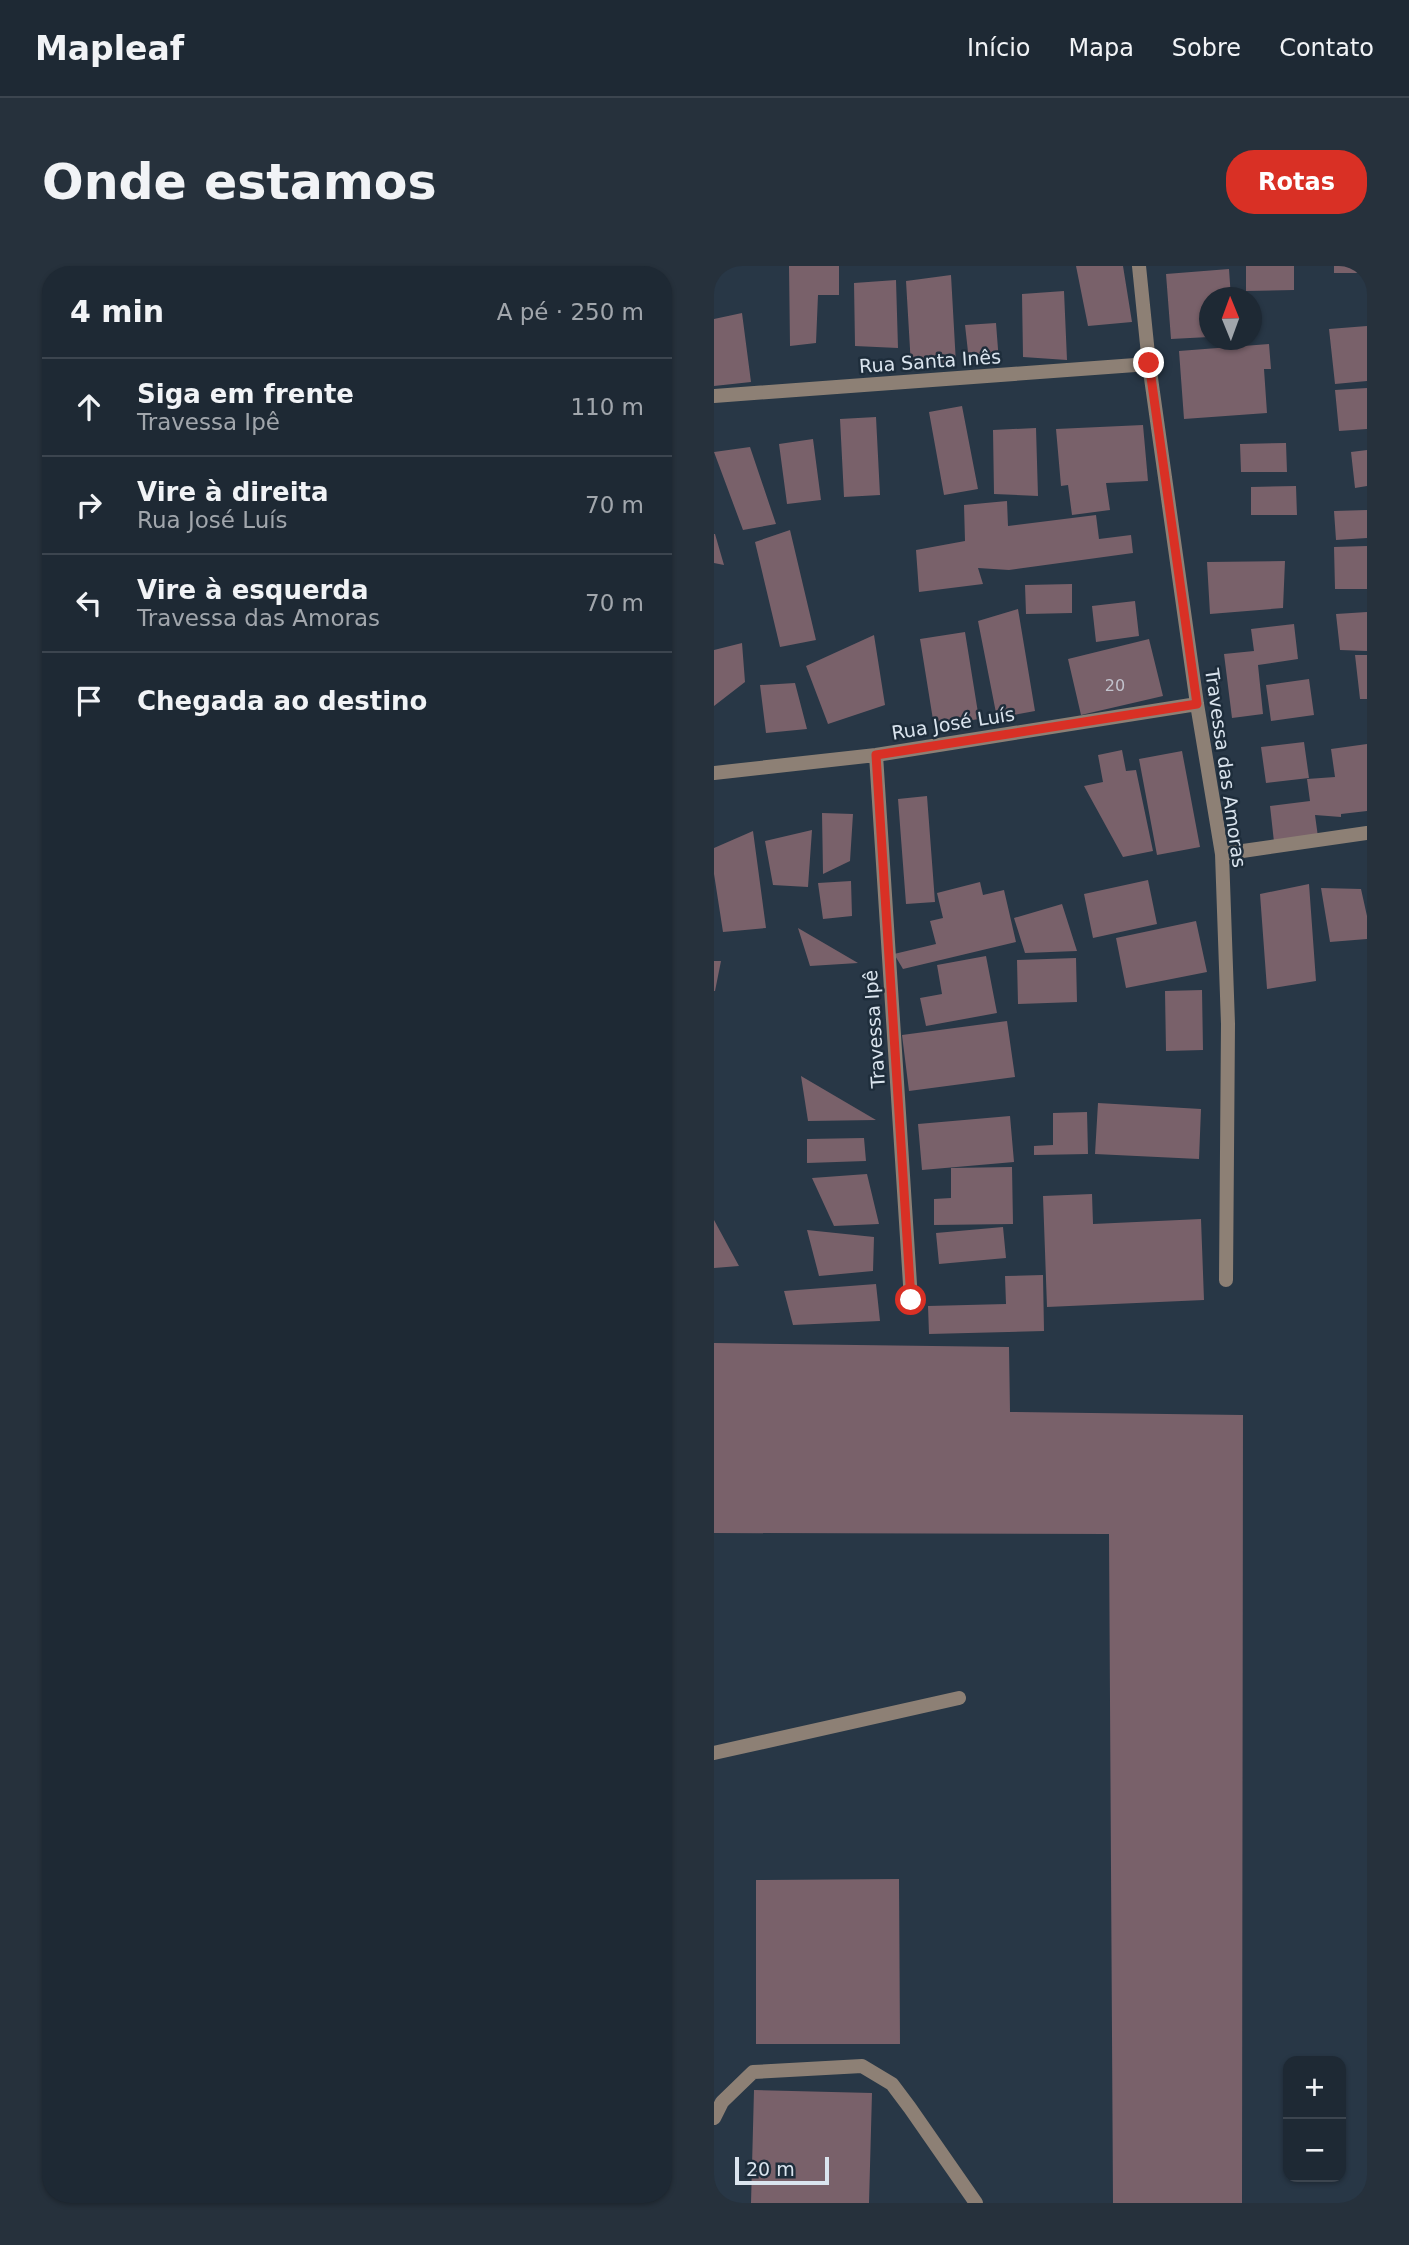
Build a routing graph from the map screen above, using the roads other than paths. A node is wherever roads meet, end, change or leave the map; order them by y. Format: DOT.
graph roads {
  1 [pos="1139,266"];
  2 [pos="1149,363"];
  3 [pos="714,396"];
  4 [pos="1197,704"];
  5 [pos="876,755"];
  6 [pos="714,772"];
  7 [pos="1367,833"];
  8 [pos="1222,855"];
  9 [pos="1226,1280"];
  10 [pos="911,1300"];
  11 [pos="959,1698"];
  12 [pos="714,1753"];
  13 [pos="714,2118"];
  14 [pos="976,2203"];
  1 -- 2 [label="street, Travessa das Amoras"];
  2 -- 3 [label="street, Rua Santa Inês"];
  2 -- 4 [label="street, Travessa das Amoras"];
  4 -- 5 [label="street, Rua José Luís"];
  4 -- 8 [label="street, Travessa das Amoras"];
  5 -- 6 [label="street, Rua José Luís"];
  5 -- 10 [label="street, Travessa Ipê"];
  7 -- 8 [label="street"];
  8 -- 9 [label="street, Travessa das Amoras"];
  11 -- 12 [label="street"];
  13 -- 14 [label="street"];
}
